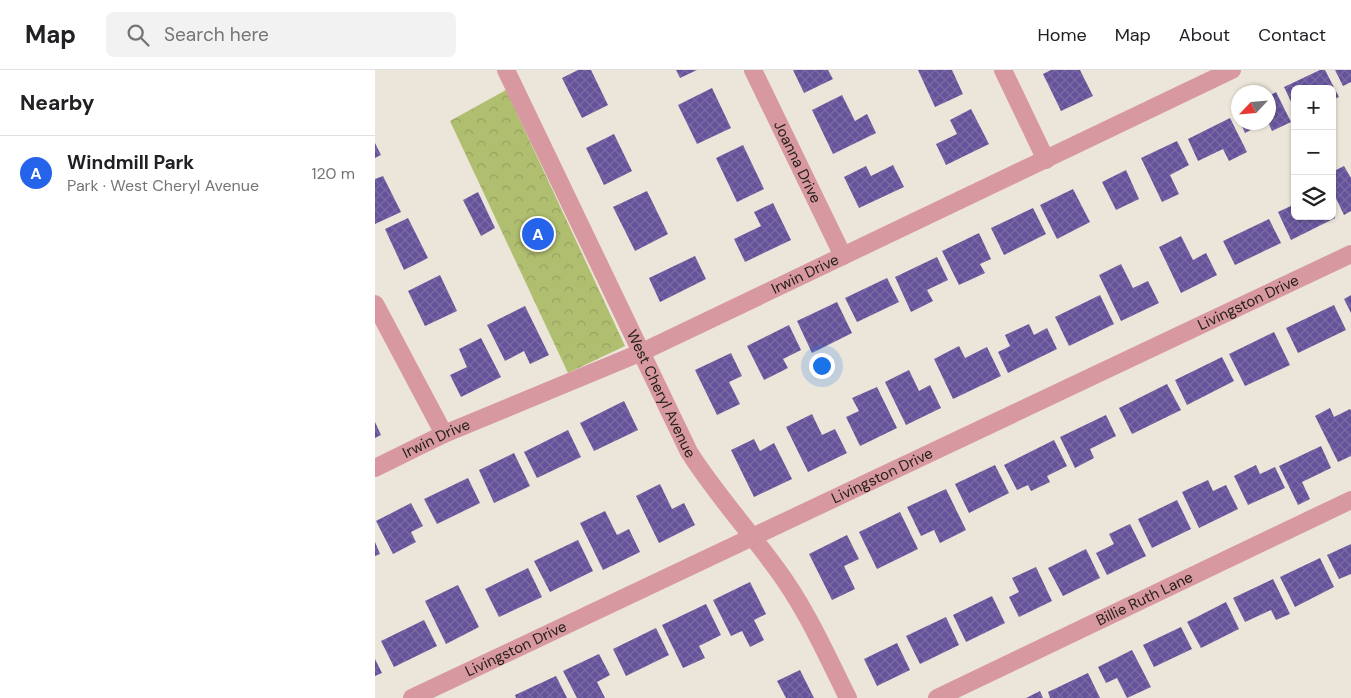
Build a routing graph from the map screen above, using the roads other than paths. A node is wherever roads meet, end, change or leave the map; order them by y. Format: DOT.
graph roads {
  1 [pos="506,70"];
  2 [pos="753,70"];
  3 [pos="1003,70"];
  4 [pos="1232,70"];
  5 [pos="1046,160"];
  6 [pos="1351,254"];
  7 [pos="843,256"];
  8 [pos="375,304"];
  9 [pos="642,352"];
  10 [pos="444,434"];
  11 [pos="375,468"];
  12 [pos="1351,500"];
  13 [pos="752,539"];
  14 [pos="412,698"];
  15 [pos="848,698"];
  16 [pos="937,698"];
  1 -- 9 [label="street, West Cheryl Avenue"];
  2 -- 7 [label="street, Joanna Drive"];
  3 -- 5 [label="street"];
  4 -- 5 [label="street, Irwin Drive"];
  5 -- 7 [label="street, Irwin Drive"];
  6 -- 13 [label="street, Livingston Drive"];
  7 -- 9 [label="street, Irwin Drive"];
  8 -- 10 [label="street"];
  9 -- 10 [label="street, Irwin Drive"];
  9 -- 13 [label="street, West Cheryl Avenue"];
  10 -- 11 [label="street, Irwin Drive"];
  12 -- 16 [label="street, Billie Ruth Lane"];
  13 -- 14 [label="street, Livingston Drive"];
  13 -- 15 [label="street, West Cheryl Avenue"];
}
